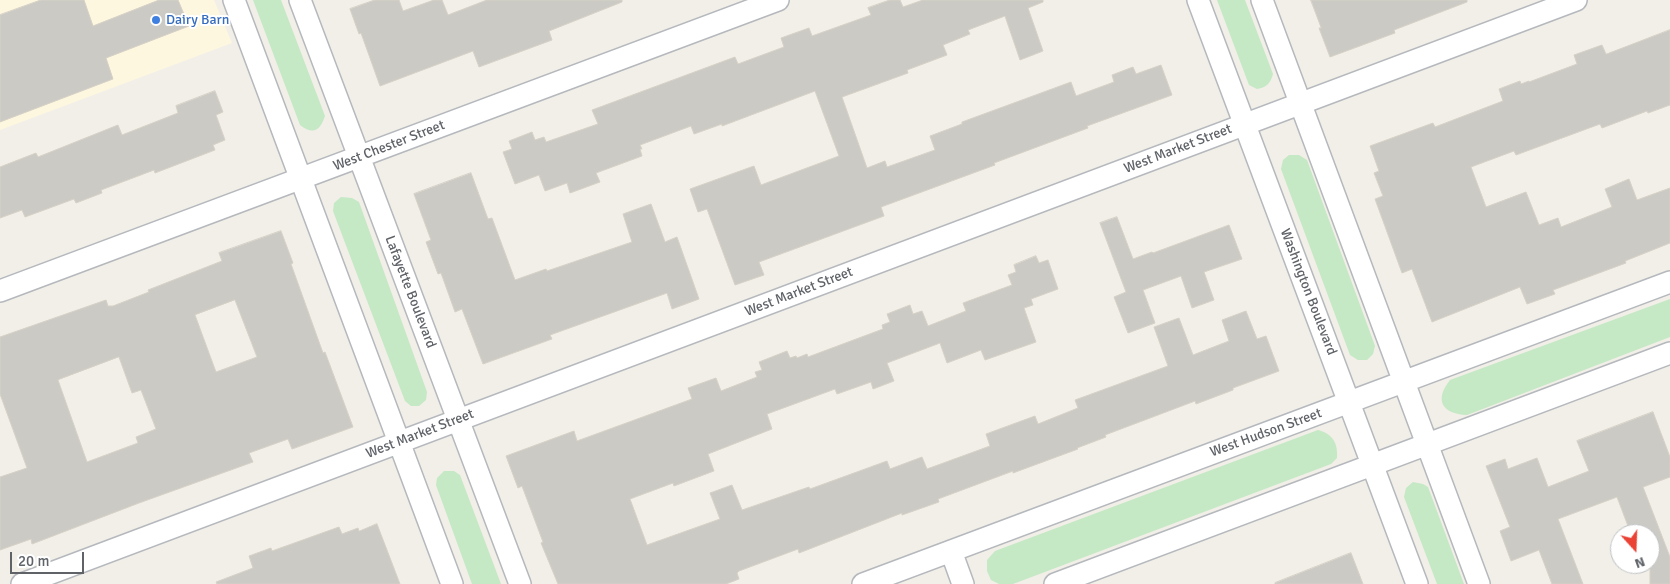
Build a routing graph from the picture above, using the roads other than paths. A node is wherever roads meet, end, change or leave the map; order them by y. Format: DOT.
graph roads {
  1 [pos="234,0"];
  2 [pos="300,0"];
  3 [pos="778,0"];
  4 [pos="1198,0"];
  5 [pos="1262,0"];
  6 [pos="1576,0"];
  7 [pos="1301,104"];
  8 [pos="1245,125"];
  9 [pos="359,157"];
  10 [pos="301,179"];
  11 [pos="1670,282"];
  12 [pos="0,292"];
  13 [pos="1670,353"];
  14 [pos="1404,382"];
  15 [pos="1349,402"];
  16 [pos="458,420"];
  17 [pos="399,442"];
  18 [pos="1427,444"];
  19 [pos="1372,465"];
  20 [pos="950,551"];
  21 [pos="22,584"];
  22 [pos="452,584"];
  23 [pos="520,584"];
  24 [pos="863,584"];
  25 [pos="964,584"];
  26 [pos="1055,584"];
  27 [pos="1417,584"];
  28 [pos="1479,584"];
  1 -- 10 [label="street"];
  2 -- 9 [label="street, Lafayette Boulevard"];
  3 -- 9 [label="street, West Chester Street"];
  4 -- 8 [label="street, Washington Boulevard"];
  5 -- 7 [label="street"];
  6 -- 7 [label="street, West Market Street"];
  7 -- 8 [label="street, West Market Street"];
  7 -- 14 [label="street"];
  8 -- 15 [label="street, Washington Boulevard"];
  8 -- 16 [label="street, West Market Street"];
  9 -- 10 [label="street, West Chester Street"];
  9 -- 16 [label="street, Lafayette Boulevard"];
  10 -- 12 [label="street, West Chester Street"];
  10 -- 17 [label="street"];
  11 -- 14 [label="street, West Hudson Street"];
  13 -- 18 [label="street"];
  14 -- 15 [label="street, West Hudson Street"];
  14 -- 18 [label="street"];
  15 -- 19 [label="street, Washington Boulevard"];
  15 -- 20 [label="street, West Hudson Street"];
  16 -- 17 [label="street, West Market Street"];
  16 -- 23 [label="street, Lafayette Boulevard"];
  17 -- 21 [label="street, West Market Street"];
  17 -- 22 [label="street"];
  18 -- 19 [label="street"];
  18 -- 28 [label="street"];
  19 -- 26 [label="street"];
  19 -- 27 [label="street, Washington Boulevard"];
  20 -- 24 [label="street, West Hudson Street"];
  20 -- 25 [label="street"];
}
